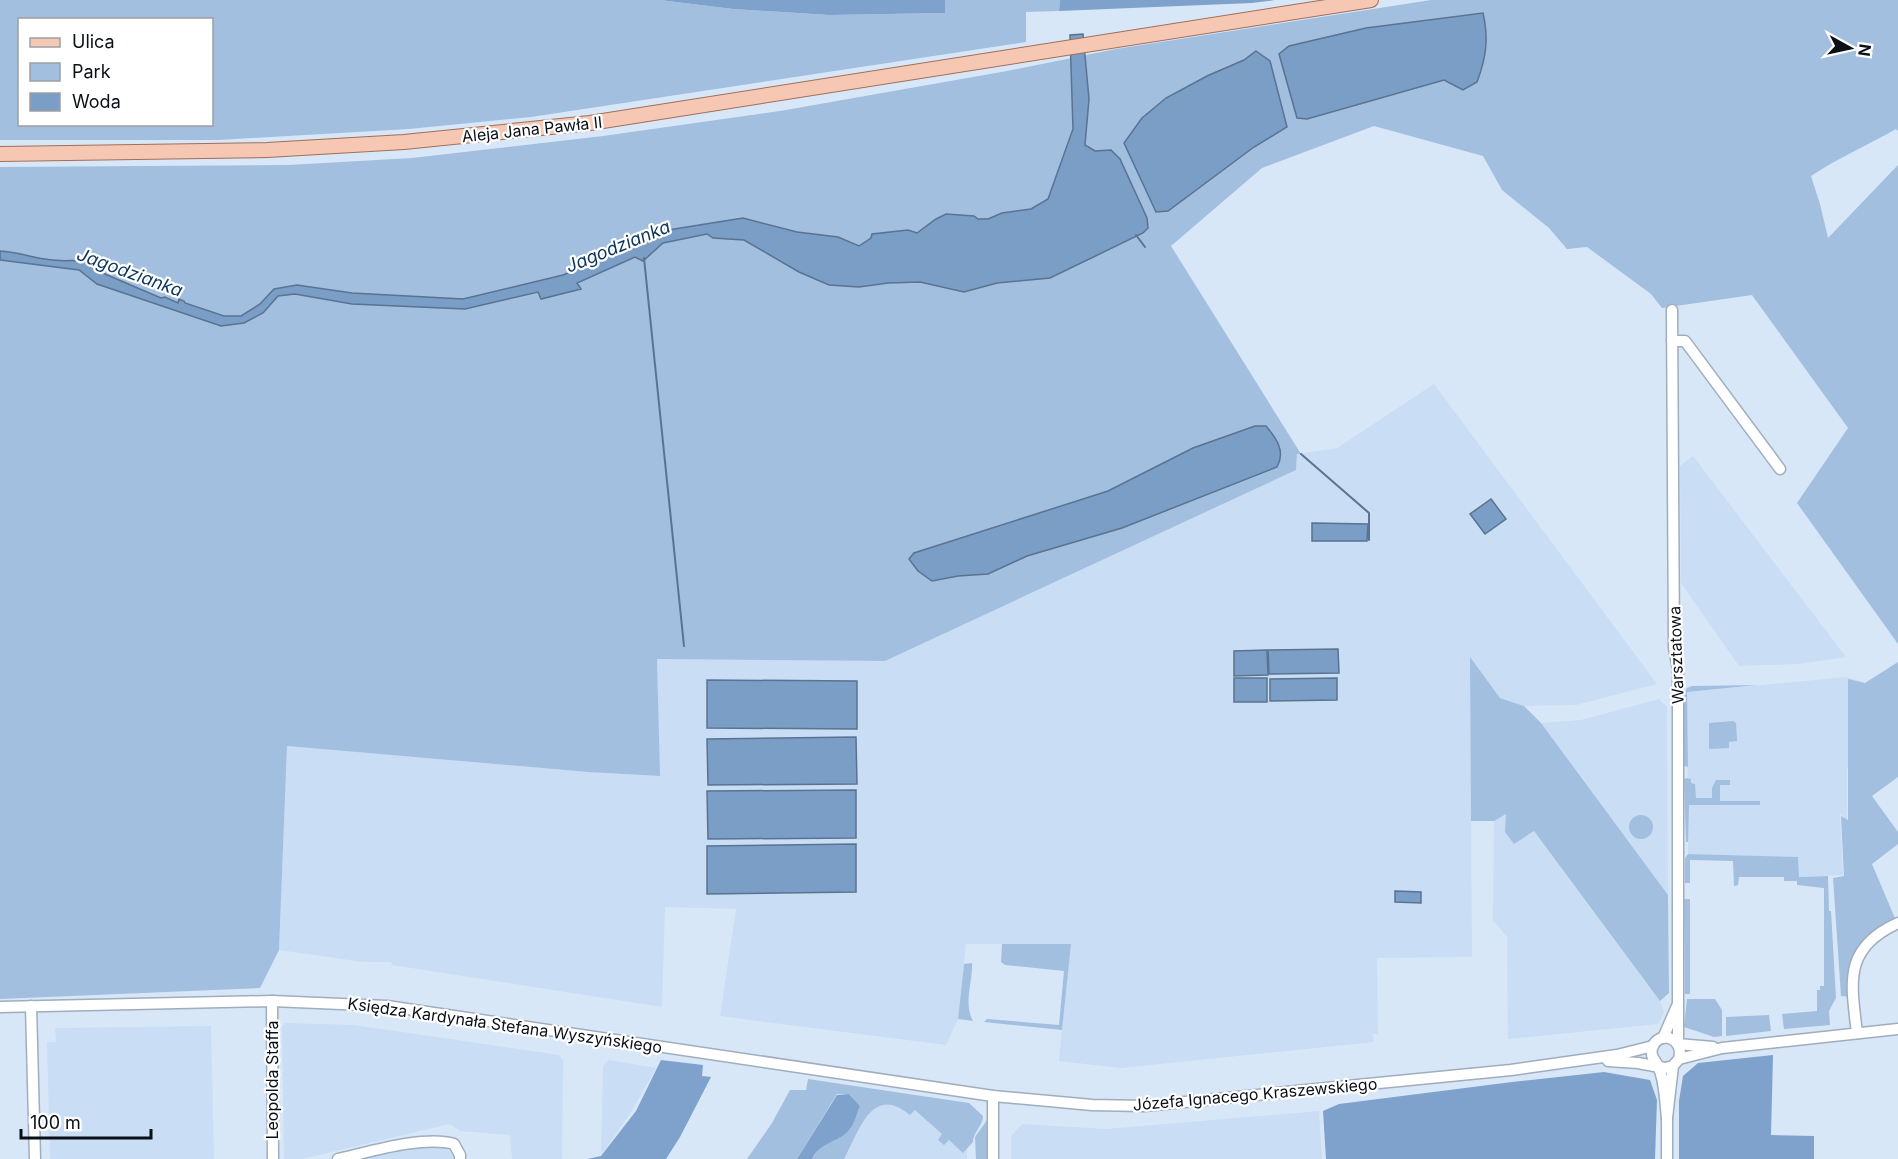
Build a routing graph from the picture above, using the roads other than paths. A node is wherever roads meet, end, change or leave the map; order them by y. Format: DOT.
graph roads {
  1 [pos="1371,0"];
  2 [pos="0,154"];
  3 [pos="1672,310"];
  4 [pos="1672,341"];
  5 [pos="1780,470"];
  6 [pos="1898,922"];
  7 [pos="1679,1000"];
  8 [pos="272,1002"];
  9 [pos="31,1006"];
  10 [pos="0,1007"];
  11 [pos="1898,1029"];
  12 [pos="1857,1033"];
  13 [pos="1663,1038"];
  14 [pos="1678,1044"];
  15 [pos="1653,1046"];
  16 [pos="1722,1048"];
  17 [pos="1575,1063"];
  18 [pos="1676,1063"];
  19 [pos="1658,1065"];
  20 [pos="864,1078"];
  21 [pos="993,1096"];
  22 [pos="1667,1118"];
  23 [pos="35,1159"];
  24 [pos="273,1159"];
  25 [pos="338,1159"];
  26 [pos="460,1159"];
  27 [pos="993,1159"];
  28 [pos="1667,1159"];
  1 -- 2 [label="main road, Aleja Jana Pawła II"];
  3 -- 4 [label="street, Warsztatowa"];
  4 -- 5 [label="street"];
  4 -- 7 [label="street, Warsztatowa"];
  6 -- 12 [label="street"];
  7 -- 13 [label="street, Warsztatowa"];
  7 -- 14 [label="street, Warsztatowa"];
  8 -- 9 [label="street, Księdza Kardynała Stefana Wyszyńskiego"];
  8 -- 20 [label="street, Księdza Kardynała Stefana Wyszyńskiego"];
  8 -- 24 [label="street, Leopolda Staffa"];
  9 -- 10 [label="street, Księdza Kardynała Stefana Wyszyńskiego"];
  9 -- 23 [label="street"];
  11 -- 12 [label="street"];
  12 -- 16 [label="street"];
  13 -- 14 [label="street"];
  13 -- 15 [label="street"];
  14 -- 16 [label="street"];
  14 -- 18 [label="street"];
  15 -- 17 [label="street, Józefa Ignacego Kraszewskiego"];
  15 -- 19 [label="street"];
  16 -- 18 [label="street"];
  17 -- 19 [label="street, Józefa Ignacego Kraszewskiego"];
  17 -- 21 [label="street, Józefa Ignacego Kraszewskiego"];
  18 -- 19 [label="street"];
  18 -- 22 [label="street"];
  19 -- 22 [label="street"];
  20 -- 21 [label="street, Józefa Ignacego Kraszewskiego"];
  21 -- 27 [label="street"];
  22 -- 28 [label="street"];
  25 -- 26 [label="street"];
}
